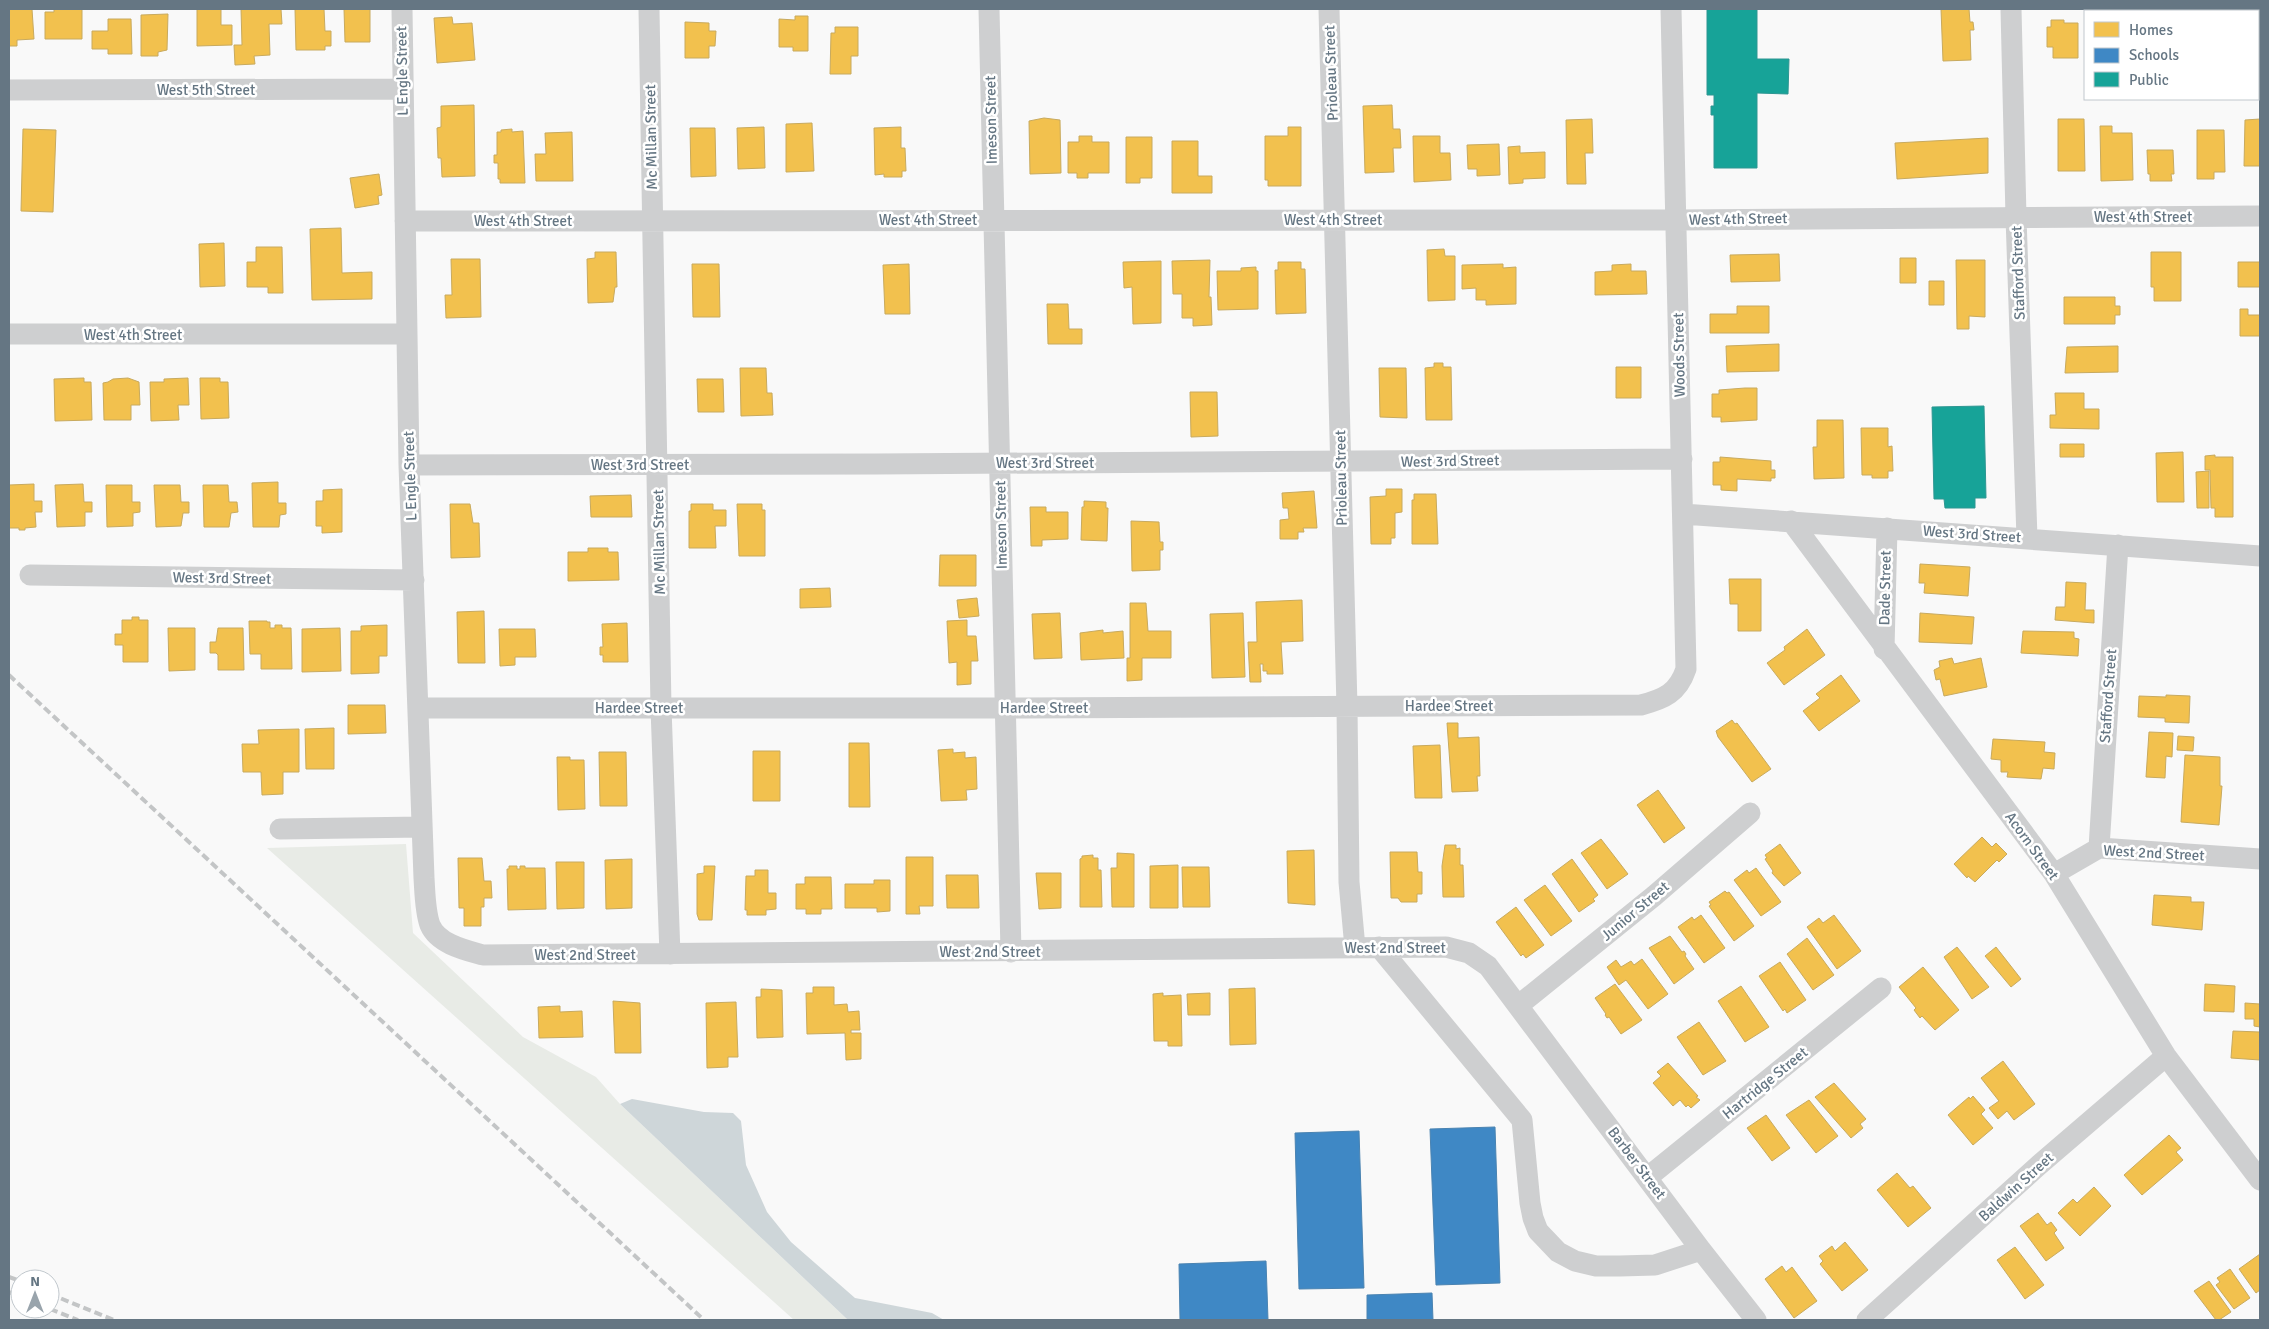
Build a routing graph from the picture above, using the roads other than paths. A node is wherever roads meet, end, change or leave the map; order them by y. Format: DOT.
graph roads {
  1 [pos="402,9"];
  2 [pos="650,9"];
  3 [pos="989,9"];
  4 [pos="1329,9"];
  5 [pos="1671,9"];
  6 [pos="2011,9"];
  7 [pos="9,90"];
  8 [pos="402,90"];
  9 [pos="2260,216"];
  10 [pos="2016,217"];
  11 [pos="993,220"];
  12 [pos="1335,220"];
  13 [pos="1676,220"];
  14 [pos="405,221"];
  15 [pos="653,221"];
  16 [pos="9,334"];
  17 [pos="407,334"];
  18 [pos="1682,458"];
  19 [pos="1340,462"];
  20 [pos="1000,463"];
  21 [pos="409,464"];
  22 [pos="658,464"];
  23 [pos="1683,514"];
  24 [pos="1791,521"];
  25 [pos="1887,528"];
  26 [pos="2027,538"];
  27 [pos="2118,545"];
  28 [pos="2260,556"];
  29 [pos="30,576"];
  30 [pos="414,580"];
  31 [pos="1884,648"];
  32 [pos="1669,695"];
  33 [pos="1347,707"];
  34 [pos="418,708"];
  35 [pos="661,708"];
  36 [pos="1005,708"];
  37 [pos="1750,813"];
  38 [pos="422,827"];
  39 [pos="280,829"];
  40 [pos="2099,848"];
  41 [pos="2260,859"];
  42 [pos="2054,874"];
  43 [pos="441,938"];
  44 [pos="1379,947"];
  45 [pos="1355,948"];
  46 [pos="1011,952"];
  47 [pos="670,954"];
  48 [pos="1881,988"];
  49 [pos="1519,1006"];
  50 [pos="2166,1056"];
  51 [pos="1648,1177"];
  52 [pos="2260,1180"];
  53 [pos="1701,1250"];
  54 [pos="1756,1320"];
  55 [pos="1867,1320"];
  1 -- 8 [label="street, L Engle Street"];
  2 -- 15 [label="street, Mc Millan Street"];
  3 -- 11 [label="street, Imeson Street"];
  4 -- 12 [label="street, Prioleau Street"];
  5 -- 13 [label="street, Woods Street"];
  6 -- 10 [label="street, Stafford Street"];
  7 -- 8 [label="street, West 5th Street"];
  8 -- 14 [label="street, L Engle Street"];
  9 -- 10 [label="street, West 4th Street"];
  10 -- 13 [label="street, West 4th Street"];
  10 -- 26 [label="street, Stafford Street"];
  11 -- 12 [label="street, West 4th Street"];
  11 -- 15 [label="street, West 4th Street"];
  11 -- 20 [label="street, Imeson Street"];
  12 -- 13 [label="street, West 4th Street"];
  12 -- 19 [label="street, Prioleau Street"];
  13 -- 18 [label="street, Woods Street"];
  14 -- 15 [label="street, West 4th Street"];
  14 -- 17 [label="street, L Engle Street"];
  15 -- 22 [label="street, Mc Millan Street"];
  16 -- 17 [label="street, West 4th Street"];
  17 -- 21 [label="street, L Engle Street"];
  18 -- 19 [label="street, West 3rd Street"];
  18 -- 23 [label="street, Woods Street"];
  19 -- 20 [label="street, West 3rd Street"];
  19 -- 33 [label="street, Prioleau Street"];
  20 -- 22 [label="street, West 3rd Street"];
  20 -- 36 [label="street, Imeson Street"];
  21 -- 22 [label="street, West 3rd Street"];
  21 -- 30 [label="street, L Engle Street"];
  22 -- 35 [label="street, Mc Millan Street"];
  23 -- 24 [label="street, West 3rd Street"];
  23 -- 32 [label="street, Woods Street"];
  24 -- 25 [label="street, West 3rd Street"];
  24 -- 31 [label="street, Acorn Street"];
  25 -- 26 [label="street, West 3rd Street"];
  25 -- 31 [label="street, Dade Street"];
  26 -- 27 [label="street, West 3rd Street"];
  27 -- 28 [label="street, West 3rd Street"];
  27 -- 40 [label="street, Stafford Street"];
  29 -- 30 [label="street, West 3rd Street"];
  30 -- 34 [label="street, L Engle Street"];
  31 -- 42 [label="street, Acorn Street"];
  32 -- 33 [label="street, Hardee Street"];
  33 -- 36 [label="street, Hardee Street"];
  33 -- 45 [label="street, Prioleau Street"];
  34 -- 35 [label="street, Hardee Street"];
  34 -- 38 [label="street, L Engle Street"];
  35 -- 36 [label="street, Hardee Street"];
  35 -- 47 [label="street, Mc Millan Street"];
  36 -- 46 [label="street, Imeson Street"];
  37 -- 49 [label="street, Junior Street"];
  38 -- 39 [label="street"];
  38 -- 43 [label="street, L Engle Street"];
  40 -- 41 [label="street, West 2nd Street"];
  40 -- 42 [label="street, West 2nd Street"];
  42 -- 50 [label="street, Acorn Street"];
  43 -- 47 [label="street, West 2nd Street"];
  44 -- 45 [label="street, West 2nd Street"];
  44 -- 49 [label="street, West 2nd Street"];
  44 -- 53 [label="street"];
  45 -- 46 [label="street, West 2nd Street"];
  46 -- 47 [label="street, West 2nd Street"];
  48 -- 51 [label="street, Hartridge Street"];
  49 -- 51 [label="street, Barber Street"];
  50 -- 52 [label="street, Acorn Street"];
  50 -- 55 [label="street, Baldwin Street"];
  51 -- 53 [label="street, Barber Street"];
  53 -- 54 [label="street, Barber Street"];
}
